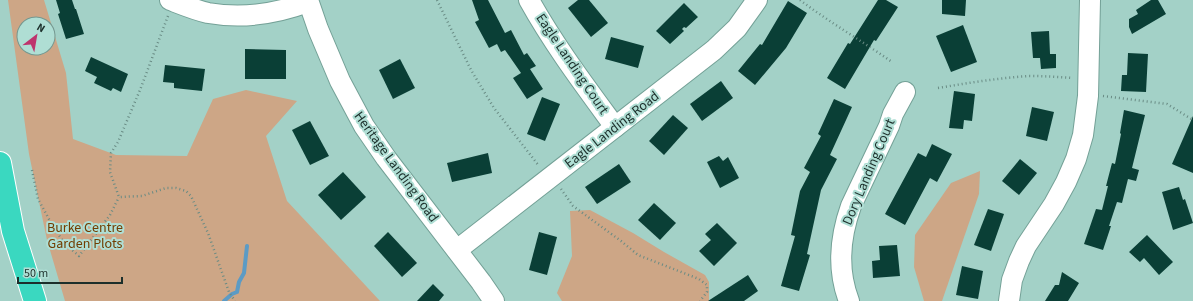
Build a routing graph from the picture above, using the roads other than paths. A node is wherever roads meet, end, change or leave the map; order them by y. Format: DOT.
graph roads {
  1 [pos="529,0"];
  2 [pos="757,0"];
  3 [pos="1090,0"];
  4 [pos="173,1"];
  5 [pos="308,1"];
  6 [pos="905,92"];
  7 [pos="615,127"];
  8 [pos="0,164"];
  9 [pos="457,250"];
  10 [pos="35,301"];
  11 [pos="494,301"];
  12 [pos="849,301"];
  13 [pos="1009,301"];
  1 -- 7 [label="street, Eagle Landing Court"];
  2 -- 7 [label="street, Eagle Landing Road"];
  3 -- 13 [label="street"];
  4 -- 5 [label="street"];
  5 -- 9 [label="street, Heritage Landing Road"];
  6 -- 12 [label="street, Dory Landing Court"];
  7 -- 9 [label="street, Eagle Landing Road"];
  8 -- 10 [label="highway"];
  9 -- 11 [label="street, Heritage Landing Road"];
}
